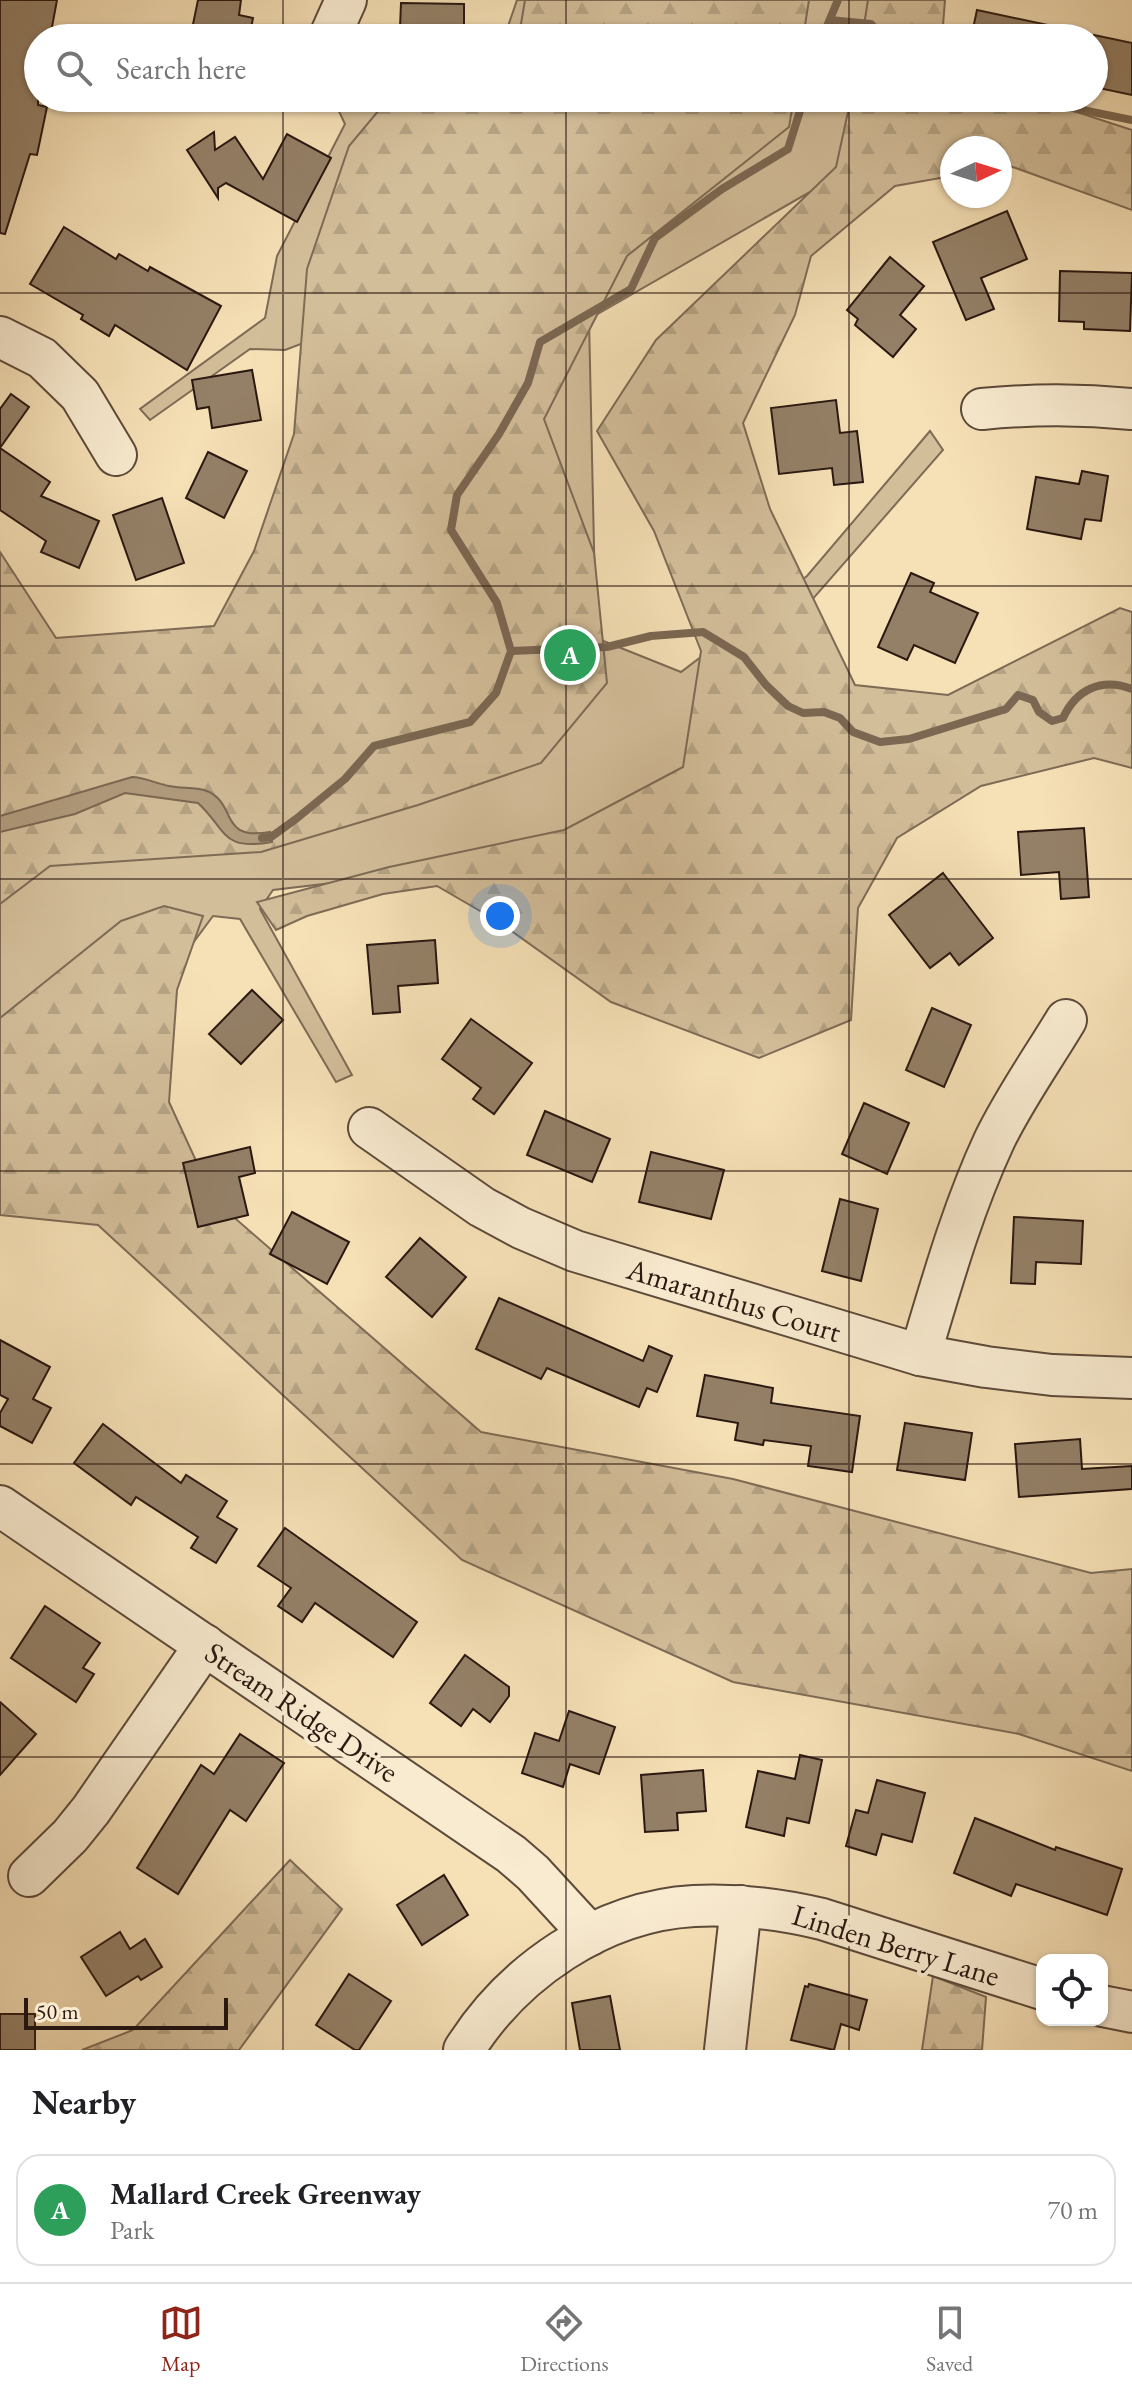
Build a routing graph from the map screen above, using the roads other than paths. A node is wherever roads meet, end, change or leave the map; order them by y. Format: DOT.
graph roads {
  1 [pos="346,0"];
  2 [pos="335,24"];
  3 [pos="0,337"];
  4 [pos="982,409"];
  5 [pos="1132,409"];
  6 [pos="116,455"];
  7 [pos="1066,1020"];
  8 [pos="369,1128"];
  9 [pos="920,1355"];
  10 [pos="1132,1378"];
  11 [pos="0,1506"];
  12 [pos="205,1645"];
  13 [pos="29,1876"];
  14 [pos="741,1906"];
  15 [pos="590,1935"];
  16 [pos="1036,1987"];
  17 [pos="1108,2007"];
  18 [pos="1132,2012"];
  19 [pos="464,2050"];
  20 [pos="725,2050"];
  1 -- 2 [label="street"];
  3 -- 6 [label="street"];
  4 -- 5 [label="street"];
  7 -- 9 [label="street"];
  8 -- 9 [label="street, Amaranthus Court"];
  9 -- 10 [label="street, Amaranthus Court"];
  11 -- 12 [label="street, Stream Ridge Drive"];
  12 -- 13 [label="street"];
  12 -- 15 [label="street, Stream Ridge Drive"];
  14 -- 15 [label="street, Linden Berry Lane"];
  14 -- 16 [label="street, Linden Berry Lane"];
  14 -- 20 [label="street"];
  15 -- 19 [label="street, Linden Berry Lane"];
  17 -- 18 [label="street"];
}
